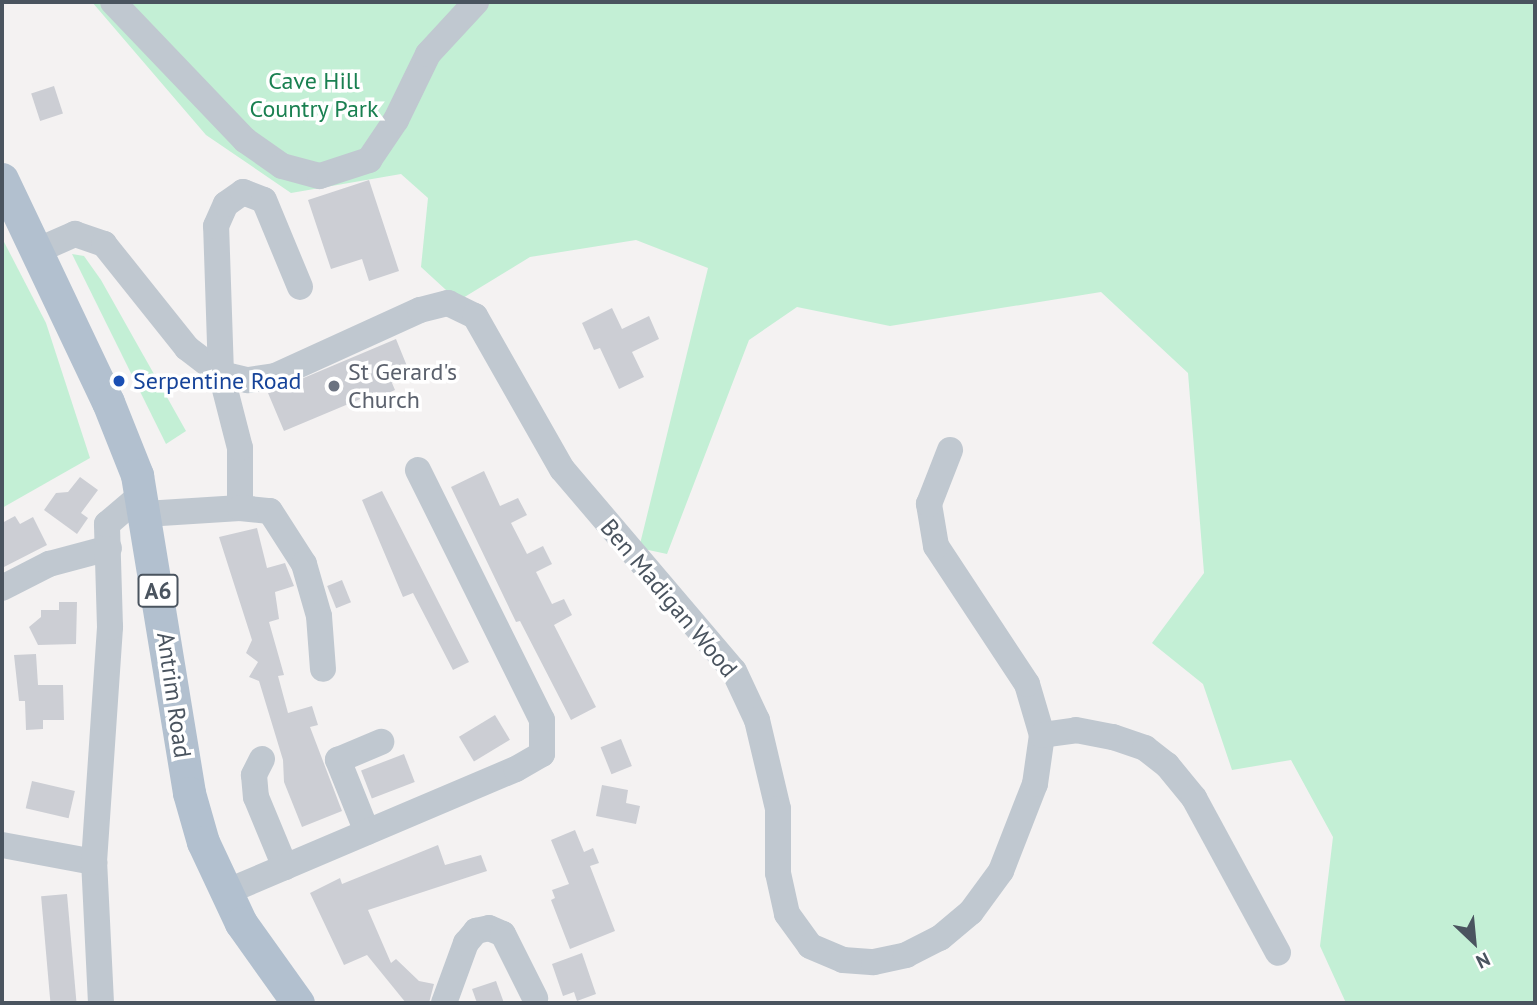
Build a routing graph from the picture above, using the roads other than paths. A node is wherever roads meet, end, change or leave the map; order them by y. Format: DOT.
graph roads {
  1 [pos="113,2"];
  2 [pos="476,2"];
  3 [pos="2,179"];
  4 [pos="34,252"];
  5 [pos="300,287"];
  6 [pos="221,374"];
  7 [pos="950,450"];
  8 [pos="418,470"];
  9 [pos="143,505"];
  10 [pos="240,508"];
  11 [pos="109,548"];
  12 [pos="2,588"];
  13 [pos="323,669"];
  14 [pos="1042,735"];
  15 [pos="381,742"];
  16 [pos="262,759"];
  17 [pos="367,832"];
  18 [pos="2,845"];
  19 [pos="94,862"];
  20 [pos="285,867"];
  21 [pos="226,892"];
  22 [pos="1278,953"];
  23 [pos="535,998"];
  24 [pos="101,1003"];
  25 [pos="298,1003"];
  26 [pos="444,1003"];
  1 -- 2 [label="street"];
  3 -- 4 [label="main road, Antrim Road / A6"];
  4 -- 6 [label="street, Ben Madigan Wood"];
  4 -- 9 [label="main road, Antrim Road / A6"];
  5 -- 6 [label="street"];
  6 -- 10 [label="street"];
  6 -- 14 [label="street, Ben Madigan Wood"];
  7 -- 14 [label="street, Ben Madigan Wood"];
  8 -- 17 [label="street"];
  9 -- 10 [label="street"];
  9 -- 11 [label="street"];
  9 -- 21 [label="main road, Antrim Road / A6"];
  10 -- 13 [label="street"];
  11 -- 12 [label="street"];
  11 -- 19 [label="street"];
  14 -- 22 [label="street"];
  15 -- 17 [label="street"];
  16 -- 20 [label="street"];
  17 -- 20 [label="street"];
  18 -- 19 [label="street"];
  19 -- 24 [label="street"];
  20 -- 21 [label="street"];
  21 -- 25 [label="main road, Antrim Road / A6"];
  23 -- 26 [label="street"];
}
